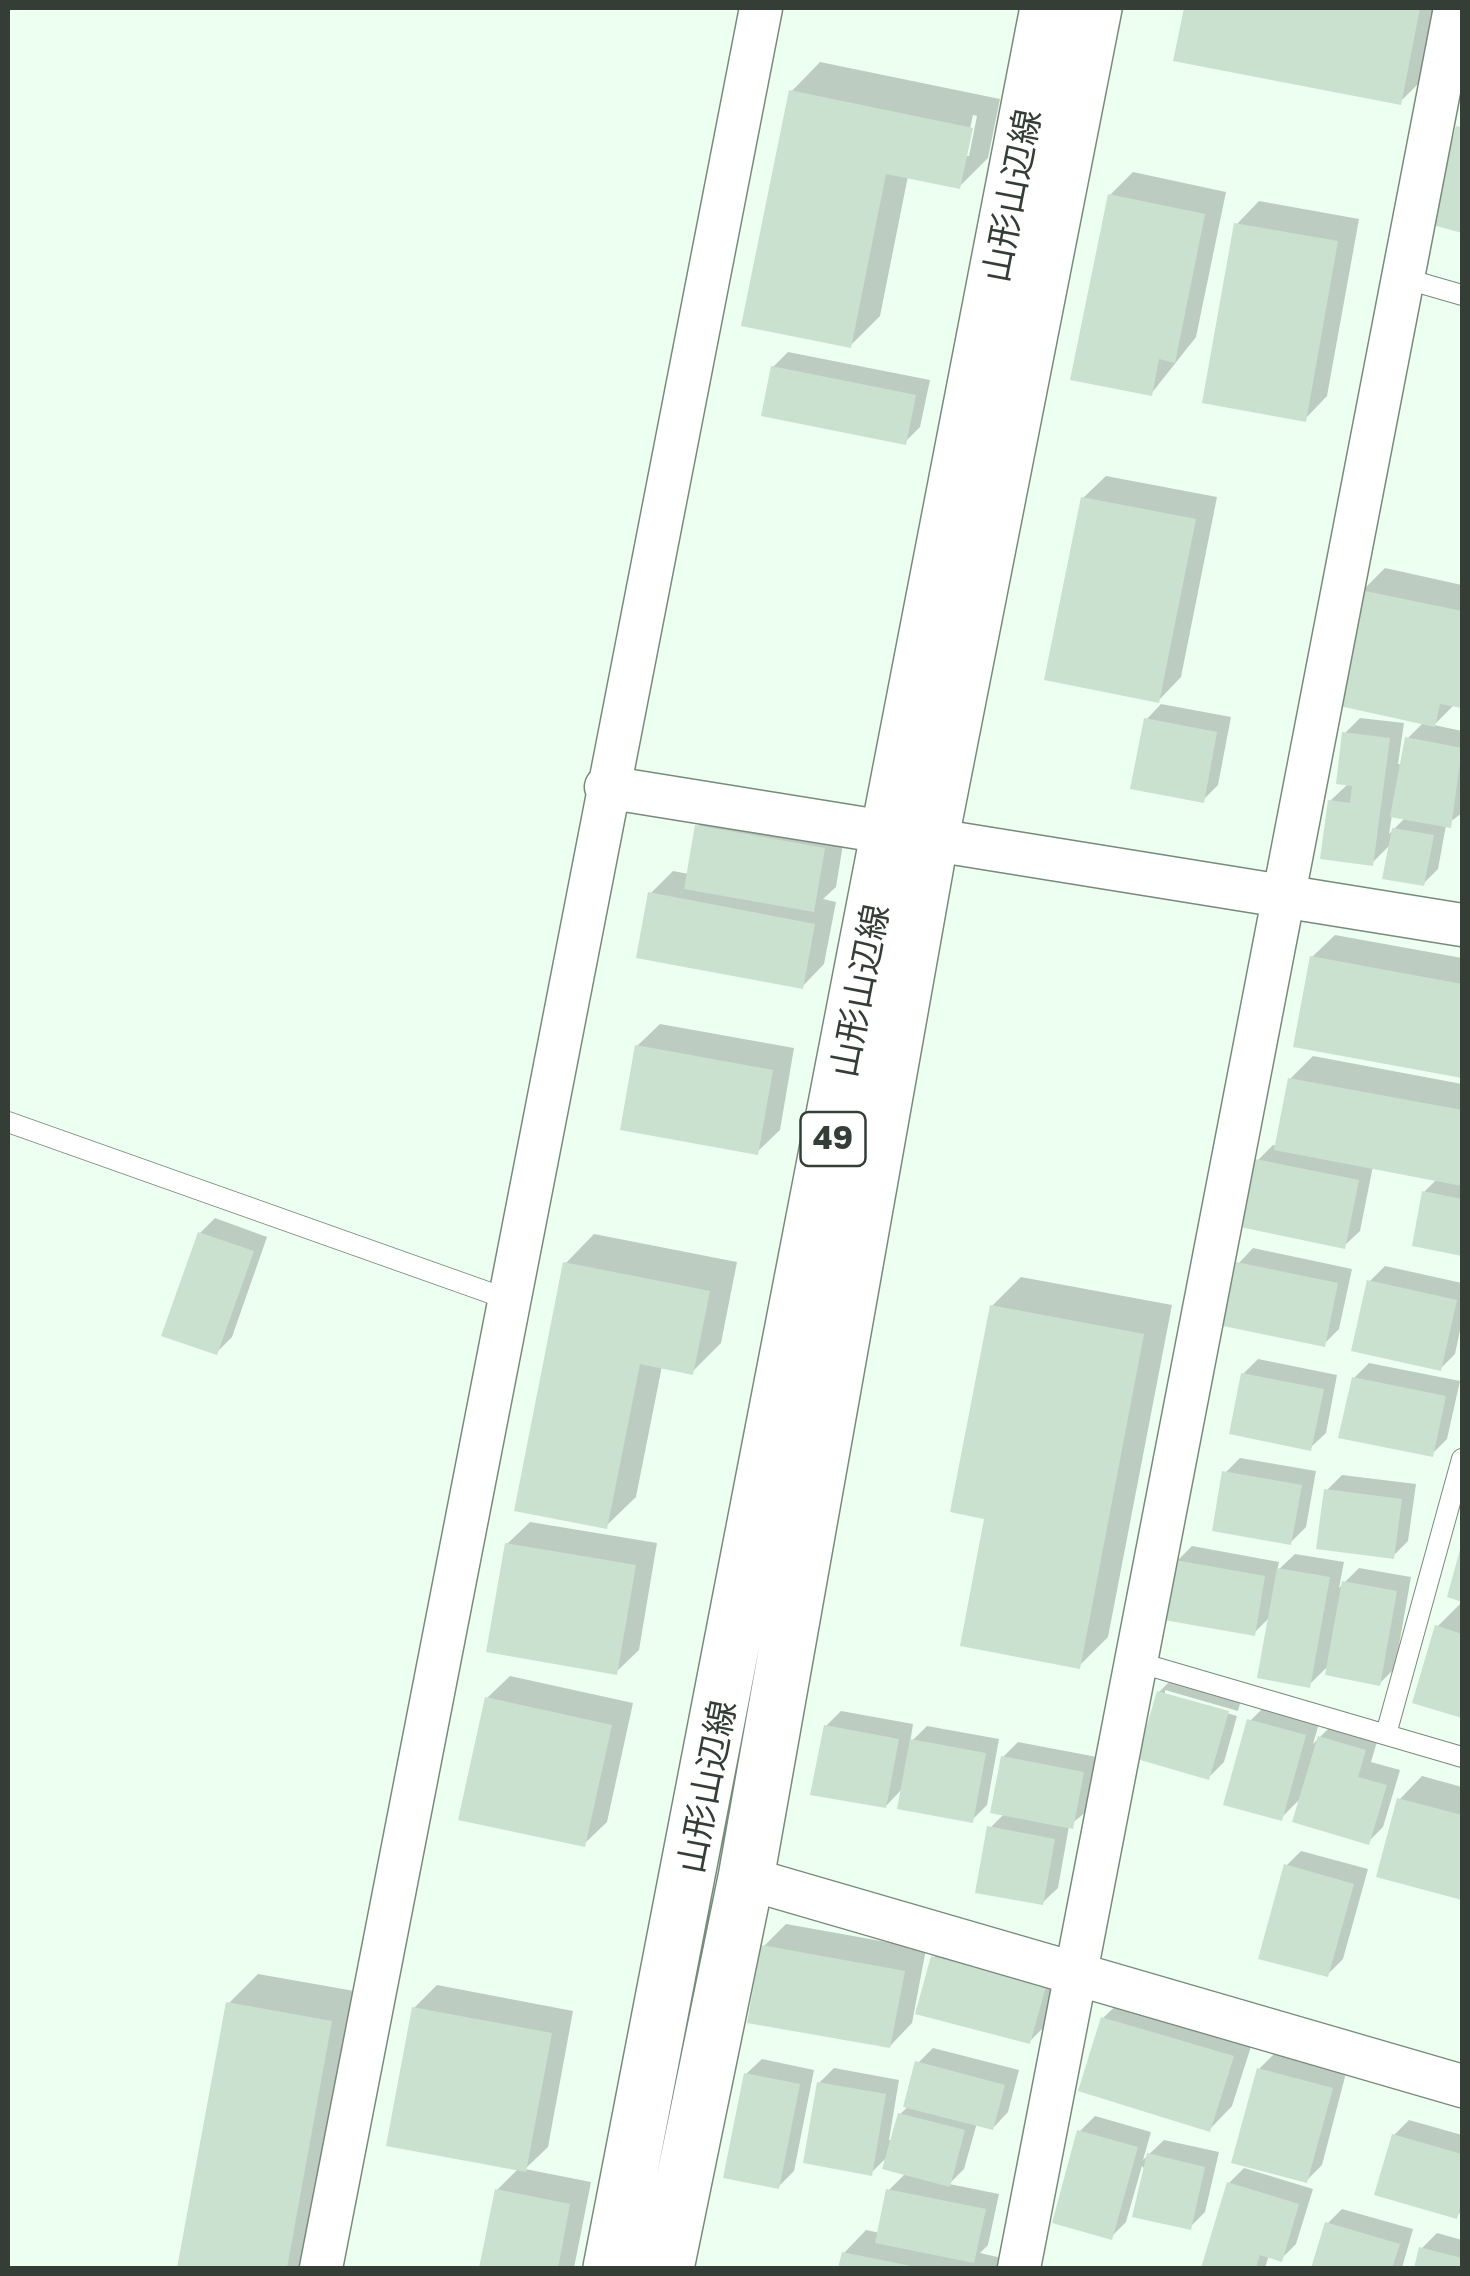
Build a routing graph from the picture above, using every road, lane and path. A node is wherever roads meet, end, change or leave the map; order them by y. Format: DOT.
graph roads {
  1 [pos="760,8"];
  2 [pos="1048,8"];
  3 [pos="1094,8"];
  4 [pos="1455,8"];
  5 [pos="1403,278"];
  6 [pos="1462,295"];
  7 [pos="606,786"];
  8 [pos="911,839"];
  9 [pos="1282,895"];
  10 [pos="1462,925"];
  11 [pos="8,1122"];
  12 [pos="510,1300"];
  13 [pos="1462,1459"];
  14 [pos="1137,1662"];
  15 [pos="1386,1734"];
  16 [pos="1462,1757"];
  17 [pos="746,1878"];
  18 [pos="1074,1974"];
  19 [pos="1462,2086"];
  20 [pos="321,2268"];
  21 [pos="611,2268"];
  22 [pos="666,2268"];
  23 [pos="1020,2268"];
  1 -- 7 [label="street"];
  2 -- 8 [label="main road, 山形山辺線 / 49"];
  3 -- 8 [label="main road, 山形山辺線 / 49"];
  4 -- 5 [label="street"];
  5 -- 6 [label="lane"];
  5 -- 9 [label="street"];
  7 -- 8 [label="street"];
  7 -- 12 [label="street"];
  8 -- 9 [label="street"];
  8 -- 17 [label="main road, 山形山辺線 / 49"];
  8 -- 21 [label="main road, 山形山辺線 / 49"];
  9 -- 10 [label="street"];
  9 -- 14 [label="street"];
  11 -- 12 [label="lane"];
  12 -- 20 [label="street"];
  13 -- 15 [label="lane"];
  14 -- 15 [label="lane"];
  14 -- 18 [label="street"];
  15 -- 16 [label="lane"];
  17 -- 18 [label="street"];
  17 -- 22 [label="main road, 山形山辺線 / 49"];
  18 -- 19 [label="street"];
  18 -- 23 [label="street"];
}
